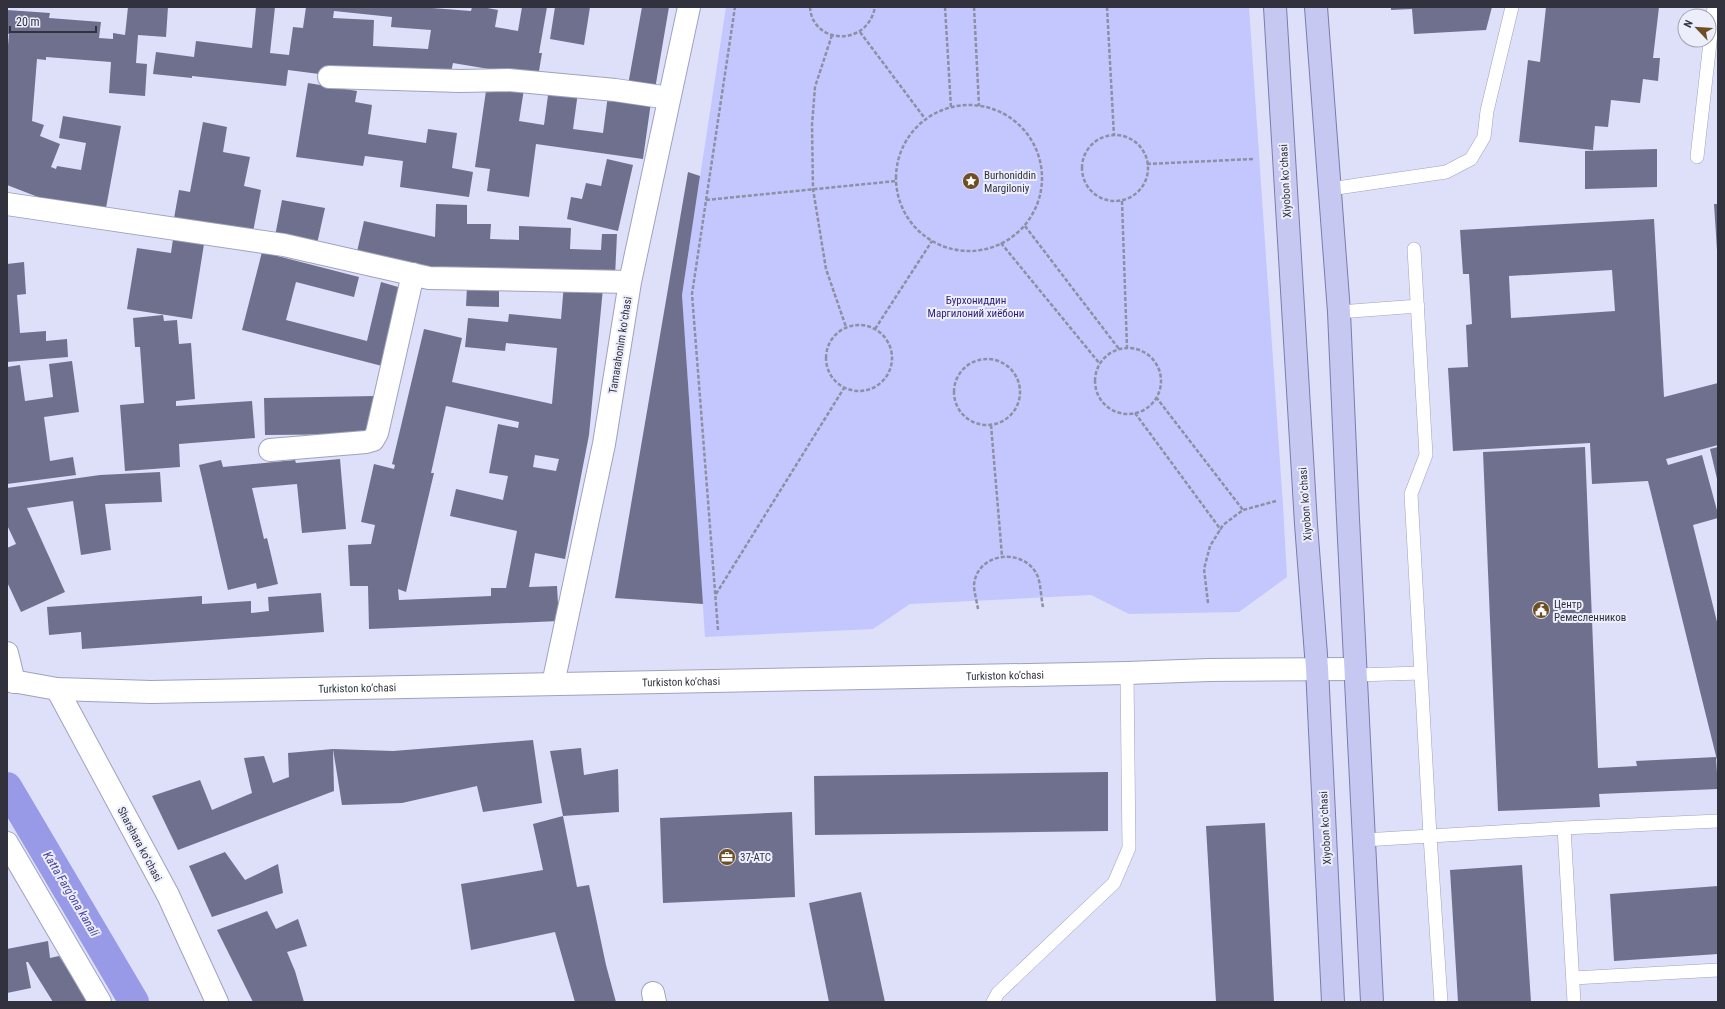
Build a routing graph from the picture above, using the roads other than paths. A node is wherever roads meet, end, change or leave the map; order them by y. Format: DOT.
graph roads {
  1 [pos="689,7"];
  2 [pos="1275,7"];
  3 [pos="1316,7"];
  4 [pos="1512,7"];
  5 [pos="1714,7"];
  6 [pos="329,77"];
  7 [pos="670,98"];
  8 [pos="1697,157"];
  9 [pos="1330,188"];
  10 [pos="7,204"];
  11 [pos="1414,249"];
  12 [pos="413,274"];
  13 [pos="630,282"];
  14 [pos="1418,306"];
  15 [pos="1340,312"];
  16 [pos="270,450"];
  17 [pos="7,653"];
  18 [pos="1317,668"];
  19 [pos="1356,672"];
  20 [pos="1127,673"];
  21 [pos="1421,673"];
  22 [pos="10,681"];
  23 [pos="553,684"];
  24 [pos="57,688"];
  25 [pos="1718,821"];
  26 [pos="1564,828"];
  27 [pos="1430,836"];
  28 [pos="1364,840"];
  29 [pos="7,843"];
  30 [pos="1718,970"];
  31 [pos="1573,978"];
  32 [pos="100,1002"];
  33 [pos="217,1002"];
  34 [pos="993,1002"];
  35 [pos="1333,1002"];
  36 [pos="1372,1002"];
  37 [pos="1441,1002"];
  38 [pos="1574,1002"];
  1 -- 7 [label="street, Tamarahonim koʻchasi"];
  2 -- 18 [label="main road, Xiyobon koʻchasi"];
  3 -- 9 [label="main road"];
  4 -- 9 [label="lane"];
  5 -- 8 [label="lane"];
  6 -- 7 [label="street"];
  7 -- 13 [label="street, Tamarahonim koʻchasi"];
  9 -- 15 [label="main road"];
  10 -- 12 [label="street"];
  11 -- 14 [label="lane"];
  12 -- 13 [label="street"];
  12 -- 16 [label="street"];
  13 -- 23 [label="street, Tamarahonim koʻchasi"];
  14 -- 15 [label="lane"];
  14 -- 21 [label="lane"];
  15 -- 19 [label="main road"];
  17 -- 22 [label="street"];
  18 -- 19 [label="street, Turkiston ko’chasi"];
  18 -- 20 [label="street, Turkiston ko’chasi"];
  18 -- 35 [label="main road, Xiyobon koʻchasi"];
  19 -- 21 [label="lane"];
  19 -- 28 [label="main road"];
  20 -- 23 [label="street, Turkiston ko’chasi"];
  20 -- 34 [label="lane"];
  21 -- 27 [label="lane"];
  22 -- 24 [label="street, Turkiston ko’chasi"];
  23 -- 24 [label="street, Turkiston ko’chasi"];
  24 -- 33 [label="street, Sharshara koʻchasi"];
  25 -- 26 [label="lane"];
  26 -- 27 [label="lane"];
  26 -- 31 [label="lane"];
  27 -- 28 [label="lane"];
  27 -- 37 [label="lane"];
  28 -- 36 [label="main road"];
  29 -- 32 [label="street"];
  30 -- 31 [label="lane"];
  31 -- 38 [label="lane"];
}
